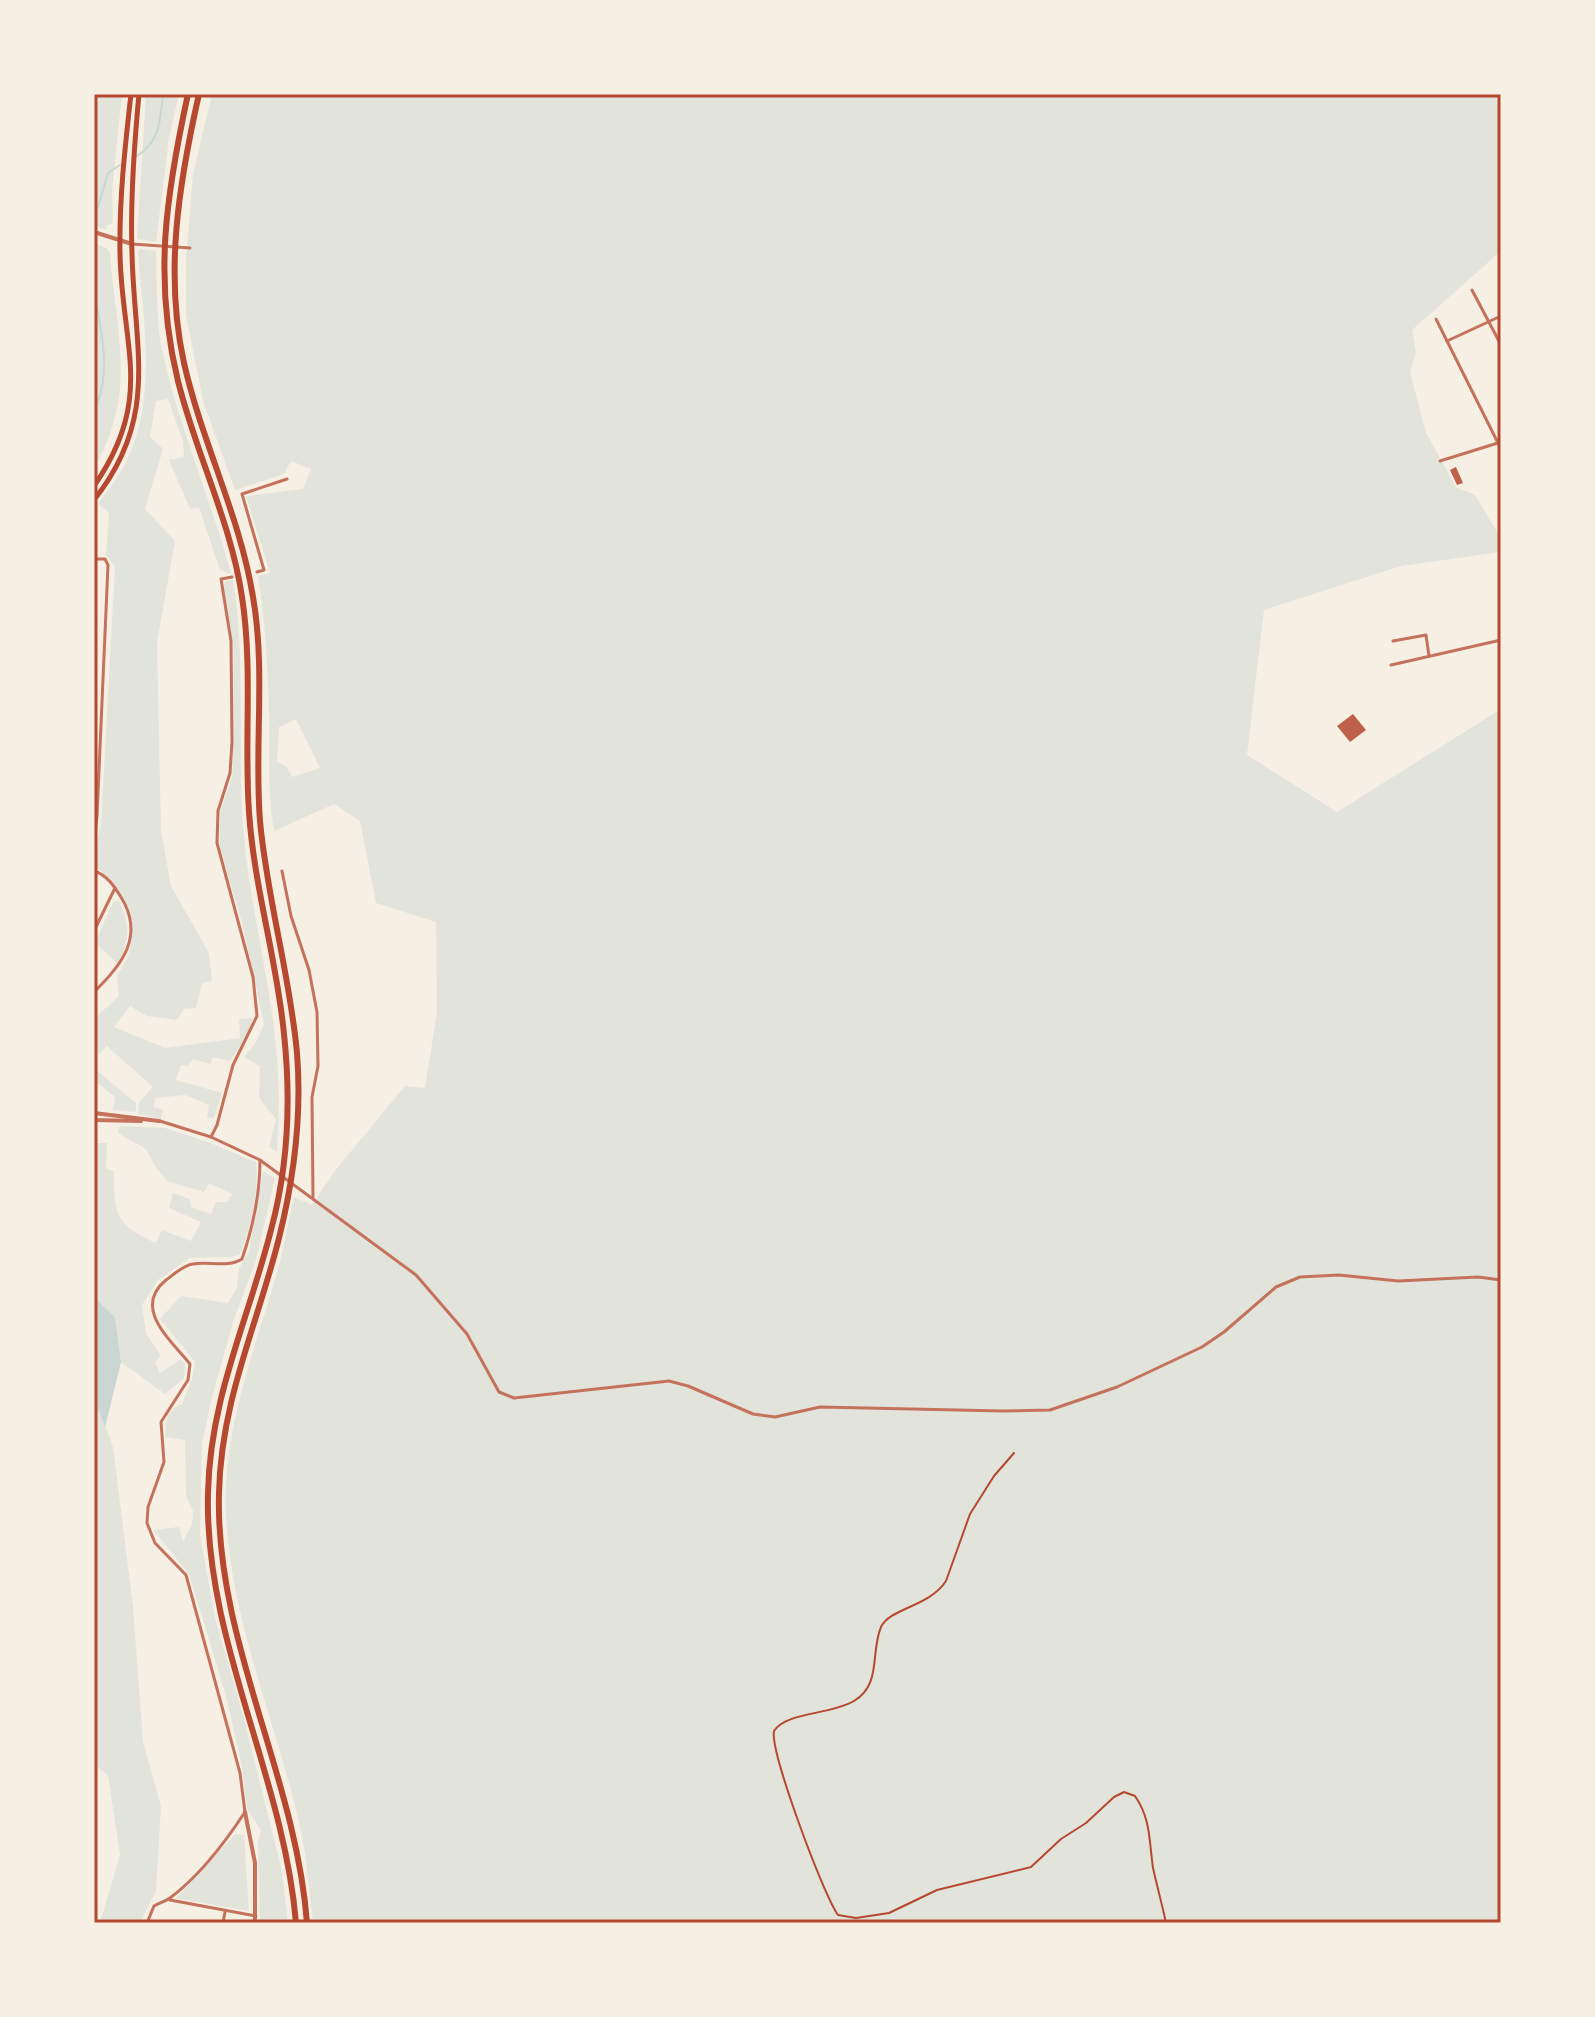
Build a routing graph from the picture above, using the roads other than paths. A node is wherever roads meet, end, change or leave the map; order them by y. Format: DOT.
graph roads {
  1 [pos="131,94"];
  2 [pos="139,94"];
  3 [pos="188,94"];
  4 [pos="199,94"];
  5 [pos="94,232"];
  6 [pos="120,241"];
  7 [pos="132,244"];
  8 [pos="190,248"];
  9 [pos="1472,290"];
  10 [pos="1501,316"];
  11 [pos="1436,319"];
  12 [pos="1489,321"];
  13 [pos="1447,341"];
  14 [pos="1501,345"];
  15 [pos="1500,443"];
  16 [pos="1501,449"];
  17 [pos="1440,461"];
  18 [pos="287,479"];
  19 [pos="94,486"];
  20 [pos="94,500"];
  21 [pos="94,559"];
  22 [pos="257,572"];
  23 [pos="232,577"];
  24 [pos="1501,640"];
  25 [pos="1393,641"];
  26 [pos="1429,656"];
  27 [pos="1391,665"];
  28 [pos="94,724"];
  29 [pos="101,725"];
  30 [pos="94,841"];
  31 [pos="94,871"];
  32 [pos="282,871"];
  33 [pos="115,888"];
  34 [pos="94,931"];
  35 [pos="94,992"];
  36 [pos="94,1113"];
  37 [pos="94,1120"];
  38 [pos="159,1121"];
  39 [pos="211,1137"];
  40 [pos="260,1160"];
  41 [pos="313,1198"];
  42 [pos="94,1225"];
  43 [pos="94,1232"];
  44 [pos="1501,1280"];
  45 [pos="245,1812"];
  46 [pos="168,1900"];
  47 [pos="225,1912"];
  48 [pos="256,1916"];
  49 [pos="147,1923"];
  50 [pos="223,1923"];
  51 [pos="255,1923"];
  52 [pos="296,1923"];
  53 [pos="307,1923"];
  1 -- 6 [label="main road"];
  2 -- 7 [label="main road"];
  3 -- 52 [label="highway"];
  4 -- 53 [label="highway"];
  5 -- 6 [label="street"];
  6 -- 7 [label="street"];
  6 -- 19 [label="main road"];
  7 -- 8 [label="street"];
  7 -- 20 [label="main road"];
  9 -- 12 [label="street"];
  10 -- 12 [label="street"];
  11 -- 13 [label="street"];
  12 -- 13 [label="street"];
  12 -- 14 [label="street"];
  13 -- 15 [label="street"];
  15 -- 16 [label="street"];
  15 -- 17 [label="street"];
  18 -- 22 [label="street"];
  21 -- 29 [label="street"];
  23 -- 39 [label="street"];
  24 -- 26 [label="street"];
  25 -- 26 [label="street"];
  26 -- 27 [label="street"];
  28 -- 29 [label="street"];
  29 -- 30 [label="street"];
  31 -- 33 [label="street"];
  32 -- 41 [label="street"];
  33 -- 34 [label="street"];
  33 -- 35 [label="street"];
  36 -- 38 [label="street"];
  37 -- 38 [label="street"];
  38 -- 39 [label="street"];
  39 -- 40 [label="street"];
  40 -- 41 [label="street"];
  40 -- 45 [label="street"];
  41 -- 44 [label="street"];
  42 -- 43 [label="street"];
  45 -- 46 [label="street"];
  45 -- 48 [label="street"];
  46 -- 47 [label="street"];
  46 -- 49 [label="street"];
  47 -- 48 [label="street"];
  47 -- 50 [label="street"];
  48 -- 51 [label="street"];
}
